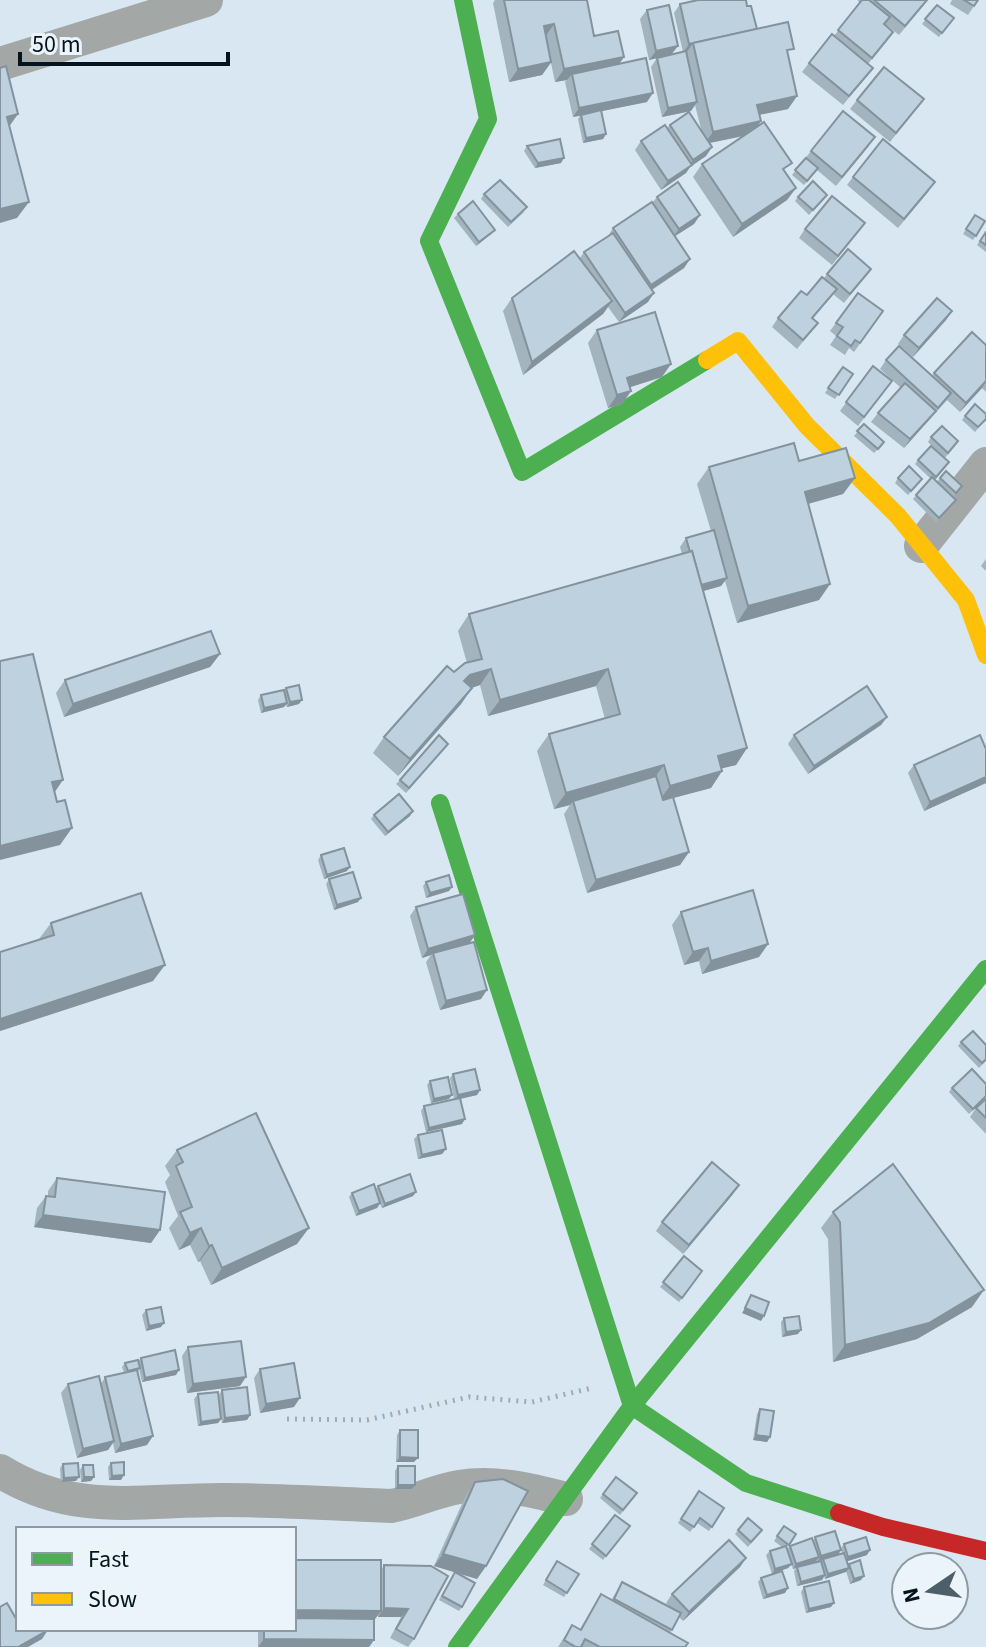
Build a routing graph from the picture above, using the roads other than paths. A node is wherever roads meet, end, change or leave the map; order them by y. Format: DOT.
graph roads {
  1 [pos="206,0"];
  2 [pos="463,0"];
  3 [pos="0,64"];
  4 [pos="986,464"];
  5 [pos="921,546"];
  6 [pos="986,655"];
  7 [pos="440,803"];
  8 [pos="986,969"];
  9 [pos="632,1406"];
  10 [pos="0,1471"];
  11 [pos="566,1499"];
  12 [pos="986,1551"];
  13 [pos="457,1647"];
  1 -- 3 [label="street"];
  2 -- 5 [label="street"];
  4 -- 5 [label="street"];
  5 -- 6 [label="street"];
  7 -- 9 [label="street"];
  8 -- 9 [label="street"];
  9 -- 11 [label="street"];
  9 -- 12 [label="street"];
  10 -- 11 [label="street"];
  11 -- 13 [label="street"];
}
